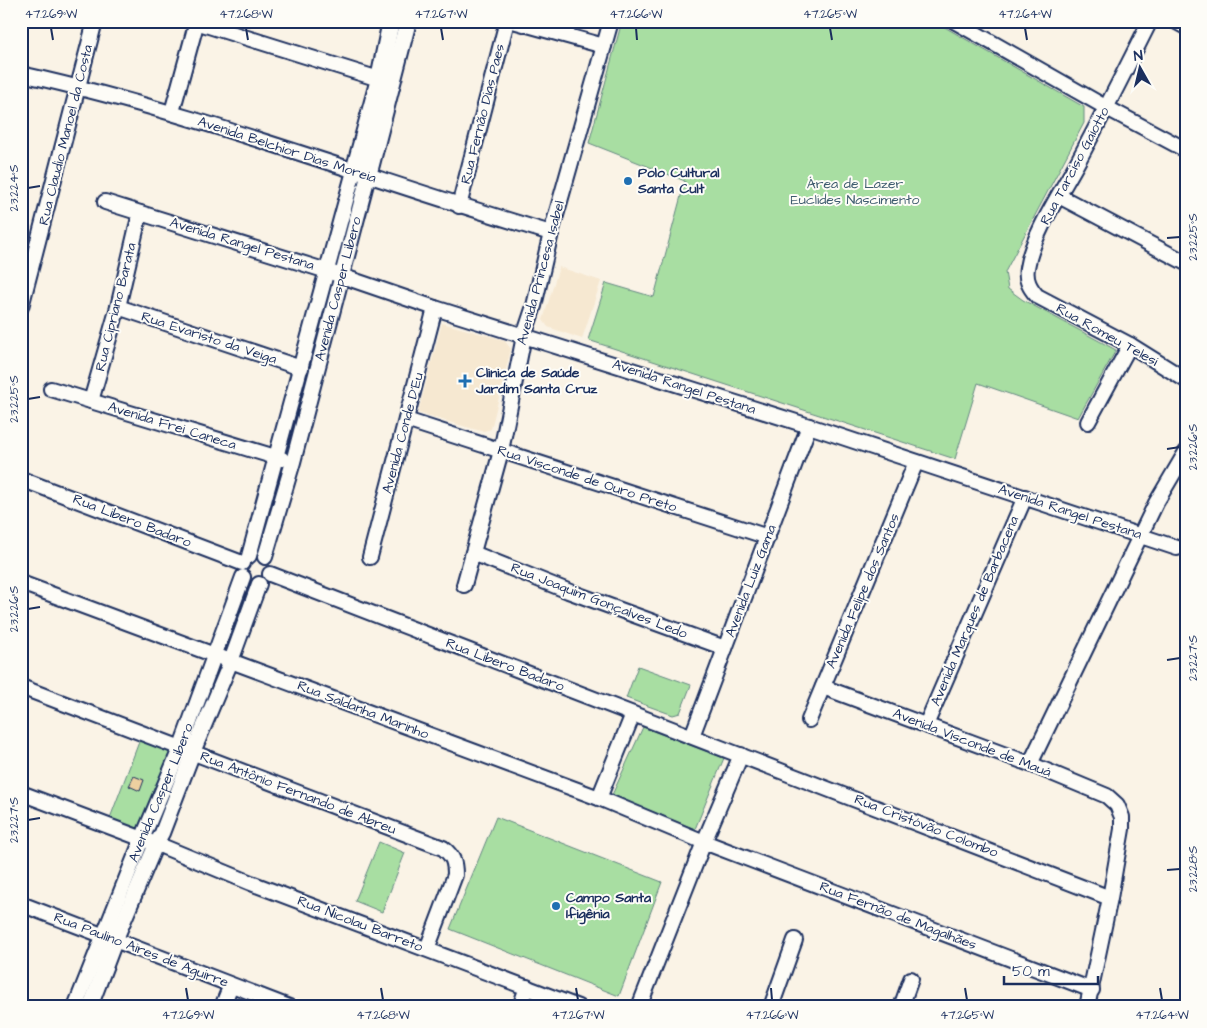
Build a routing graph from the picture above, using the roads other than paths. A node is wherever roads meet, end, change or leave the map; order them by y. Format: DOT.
graph roads {
  1 [pos="95,21"];
  2 [pos="390,21"];
  3 [pos="408,21"];
  4 [pos="507,21"];
  5 [pos="513,21"];
  6 [pos="610,21"];
  7 [pos="954,21"];
  8 [pos="1150,21"];
  9 [pos="1175,21"];
  10 [pos="196,22"];
  11 [pos="1186,27"];
  12 [pos="604,46"];
  13 [pos="21,74"];
  14 [pos="379,79"];
  15 [pos="78,87"];
  16 [pos="1107,108"];
  17 [pos="172,112"];
  18 [pos="1186,150"];
  19 [pos="361,174"];
  20 [pos="1059,196"];
  21 [pos="105,202"];
  22 [pos="460,206"];
  23 [pos="140,213"];
  24 [pos="551,233"];
  25 [pos="1186,263"];
  26 [pos="327,271"];
  27 [pos="341,276"];
  28 [pos="1030,288"];
  29 [pos="21,307"];
  30 [pos="118,307"];
  31 [pos="435,308"];
  32 [pos="524,336"];
  33 [pos="1130,345"];
  34 [pos="301,368"];
  35 [pos="1186,380"];
  36 [pos="51,388"];
  37 [pos="91,401"];
  38 [pos="406,420"];
  39 [pos="1088,422"];
  40 [pos="809,426"];
  41 [pos="501,451"];
  42 [pos="1186,452"];
  43 [pos="275,457"];
  44 [pos="293,462"];
  45 [pos="916,462"];
  46 [pos="21,479"];
  47 [pos="1025,497"];
  48 [pos="1142,535"];
  49 [pos="768,537"];
  50 [pos="1177,548"];
  51 [pos="474,553"];
  52 [pos="265,557"];
  53 [pos="370,557"];
  54 [pos="245,559"];
  55 [pos="270,574"];
  56 [pos="243,577"];
  57 [pos="21,583"];
  58 [pos="259,584"];
  59 [pos="464,585"];
  60 [pos="725,648"];
  61 [pos="214,654"];
  62 [pos="231,661"];
  63 [pos="21,687"];
  64 [pos="823,687"];
  65 [pos="633,714"];
  66 [pos="809,720"];
  67 [pos="926,725"];
  68 [pos="692,736"];
  69 [pos="186,751"];
  70 [pos="741,755"];
  71 [pos="1030,764"];
  72 [pos="21,793"];
  73 [pos="599,798"];
  74 [pos="142,839"];
  75 [pos="704,842"];
  76 [pos="156,844"];
  77 [pos="1110,898"];
  78 [pos="21,904"];
  79 [pos="109,938"];
  80 [pos="795,940"];
  81 [pos="427,949"];
  82 [pos="911,979"];
  83 [pos="230,984"];
  84 [pos="528,987"];
  85 [pos="1092,990"];
  86 [pos="75,1007"];
  87 [pos="90,1007"];
  88 [pos="222,1007"];
  89 [pos="289,1007"];
  90 [pos="520,1007"];
  91 [pos="578,1007"];
  92 [pos="639,1007"];
  93 [pos="771,1007"];
  94 [pos="901,1007"];
  95 [pos="1088,1007"];
  1 -- 15 [label="street, Rua Claudio Manoel da Costa"];
  2 -- 14 [label="street, Avenida Casper Libero"];
  3 -- 19 [label="street, Avenida Casper Libero"];
  4 -- 22 [label="street, Rua Fernão Dias Paes"];
  5 -- 12 [label="street"];
  6 -- 12 [label="street, Avenida Princesa Isabel"];
  7 -- 16 [label="street"];
  8 -- 16 [label="street, Rua Tarciso Gaiotto"];
  9 -- 11 [label="street"];
  10 -- 14 [label="street"];
  10 -- 17 [label="street"];
  12 -- 24 [label="street, Avenida Princesa Isabel"];
  13 -- 15 [label="street, Avenida Belchior Dias Moreia"];
  14 -- 19 [label="street, Avenida Casper Libero"];
  15 -- 17 [label="street, Avenida Belchior Dias Moreia"];
  15 -- 29 [label="street, Rua Claudio Manoel da Costa"];
  16 -- 18 [label="street"];
  16 -- 20 [label="street, Rua Tarciso Gaiotto"];
  17 -- 19 [label="street, Avenida Belchior Dias Moreia"];
  19 -- 22 [label="street, Avenida Belchior Dias Moreia"];
  19 -- 26 [label="street, Avenida Casper Libero"];
  19 -- 27 [label="street, Avenida Casper Libero"];
  20 -- 25 [label="street"];
  20 -- 28 [label="street, Rua Tarciso Gaiotto"];
  21 -- 23 [label="street, Avenida Rangel Pestana"];
  22 -- 24 [label="street, Avenida Belchior Dias Moreia"];
  23 -- 26 [label="street, Avenida Rangel Pestana"];
  23 -- 30 [label="street, Rua Cipriano Barata"];
  24 -- 32 [label="street, Avenida Princesa Isabel"];
  26 -- 27 [label="street, Avenida Rangel Pestana"];
  26 -- 34 [label="street, Avenida Casper Libero"];
  27 -- 31 [label="street, Avenida Rangel Pestana"];
  27 -- 44 [label="street, Avenida Casper Libero"];
  28 -- 33 [label="street, Rua Romeu Telesi"];
  30 -- 34 [label="street, Rua Evaristo da Veiga"];
  30 -- 37 [label="street, Rua Cipriano Barata"];
  31 -- 32 [label="street, Avenida Rangel Pestana"];
  31 -- 38 [label="street, Avenida Conde D'Eu"];
  32 -- 40 [label="street, Avenida Rangel Pestana"];
  32 -- 41 [label="street, Avenida Princesa Isabel"];
  33 -- 35 [label="street, Rua Romeu Telesi"];
  33 -- 39 [label="street"];
  34 -- 43 [label="street, Avenida Casper Libero"];
  36 -- 37 [label="street, Avenida Frei Caneca"];
  37 -- 43 [label="street, Avenida Frei Caneca"];
  38 -- 41 [label="street, Rua Visconde de Ouro Preto"];
  38 -- 53 [label="street, Avenida Conde D'Eu"];
  40 -- 45 [label="street, Avenida Rangel Pestana"];
  40 -- 49 [label="street, Avenida Luiz Gama"];
  41 -- 49 [label="street, Rua Visconde de Ouro Preto"];
  41 -- 51 [label="street, Avenida Princesa Isabel"];
  42 -- 48 [label="street"];
  43 -- 44 [label="street, Avenida Frei Caneca"];
  43 -- 54 [label="street, Avenida Casper Libero"];
  44 -- 52 [label="street, Avenida Casper Libero"];
  45 -- 47 [label="street, Avenida Rangel Pestana"];
  45 -- 64 [label="street, Avenida Felipe dos Santos"];
  46 -- 54 [label="street, Rua Libero Badaro"];
  47 -- 48 [label="street, Avenida Rangel Pestana"];
  47 -- 67 [label="street, Avenida Marques de Barbacena"];
  48 -- 50 [label="street, Avenida Rangel Pestana"];
  48 -- 71 [label="street"];
  49 -- 60 [label="street, Avenida Luiz Gama"];
  51 -- 59 [label="street, Avenida Princesa Isabel"];
  51 -- 60 [label="street, Rua Joaquim Gonçalves Ledo"];
  52 -- 54 [label="street"];
  52 -- 55 [label="street"];
  54 -- 56 [label="street"];
  55 -- 58 [label="street"];
  55 -- 65 [label="street, Rua Libero Badaro"];
  56 -- 58 [label="street"];
  56 -- 61 [label="street, Avenida Casper Libero"];
  57 -- 61 [label="street, Rua Saldanha Marinho"];
  58 -- 62 [label="street, Avenida Casper Libero"];
  60 -- 68 [label="street, Avenida Luiz Gama"];
  61 -- 62 [label="street, Rua Saldanha Marinho"];
  61 -- 69 [label="street, Avenida Casper Libero"];
  62 -- 69 [label="street, Avenida Casper Libero"];
  62 -- 73 [label="street, Rua Saldanha Marinho"];
  63 -- 69 [label="street, Rua Antônio Fernando de Abreu"];
  64 -- 66 [label="street, Avenida Felipe dos Santos"];
  64 -- 67 [label="street, Avenida Visconde de Mauá"];
  65 -- 68 [label="street, Rua Libero Badaro"];
  65 -- 73 [label="street"];
  67 -- 71 [label="street, Avenida Visconde de Mauá"];
  68 -- 70 [label="street, Rua Libero Badaro"];
  69 -- 74 [label="street, Avenida Casper Libero"];
  69 -- 76 [label="street, Avenida Casper Libero"];
  69 -- 81 [label="street, Rua Antônio Fernando de Abreu"];
  70 -- 75 [label="street"];
  70 -- 77 [label="street, Rua Cristóvão Colombo"];
  71 -- 77 [label="street, Avenida Visconde de Mauá"];
  72 -- 74 [label="street, Rua Nicolau Barreto"];
  73 -- 75 [label="street, Rua Saldanha Marinho"];
  74 -- 76 [label="street, Rua Nicolau Barreto"];
  74 -- 79 [label="street, Avenida Casper Libero"];
  75 -- 85 [label="street, Rua Fernão de Magalhães"];
  75 -- 92 [label="street"];
  76 -- 79 [label="street, Avenida Casper Libero"];
  76 -- 81 [label="street, Rua Nicolau Barreto"];
  77 -- 85 [label="street"];
  78 -- 79 [label="street, Rua Paulino Aires de Aguirre"];
  79 -- 83 [label="street, Rua Paulino Aires de Aguirre"];
  79 -- 86 [label="street, Avenida Casper Libero"];
  79 -- 87 [label="street, Avenida Casper Libero"];
  80 -- 93 [label="street"];
  81 -- 84 [label="street, Rua Nicolau Barreto"];
  82 -- 94 [label="street"];
  83 -- 88 [label="street"];
  83 -- 89 [label="street, Rua Paulino Aires de Aguirre"];
  84 -- 90 [label="street"];
  84 -- 91 [label="street, Rua Nicolau Barreto"];
  85 -- 95 [label="street"];
}
